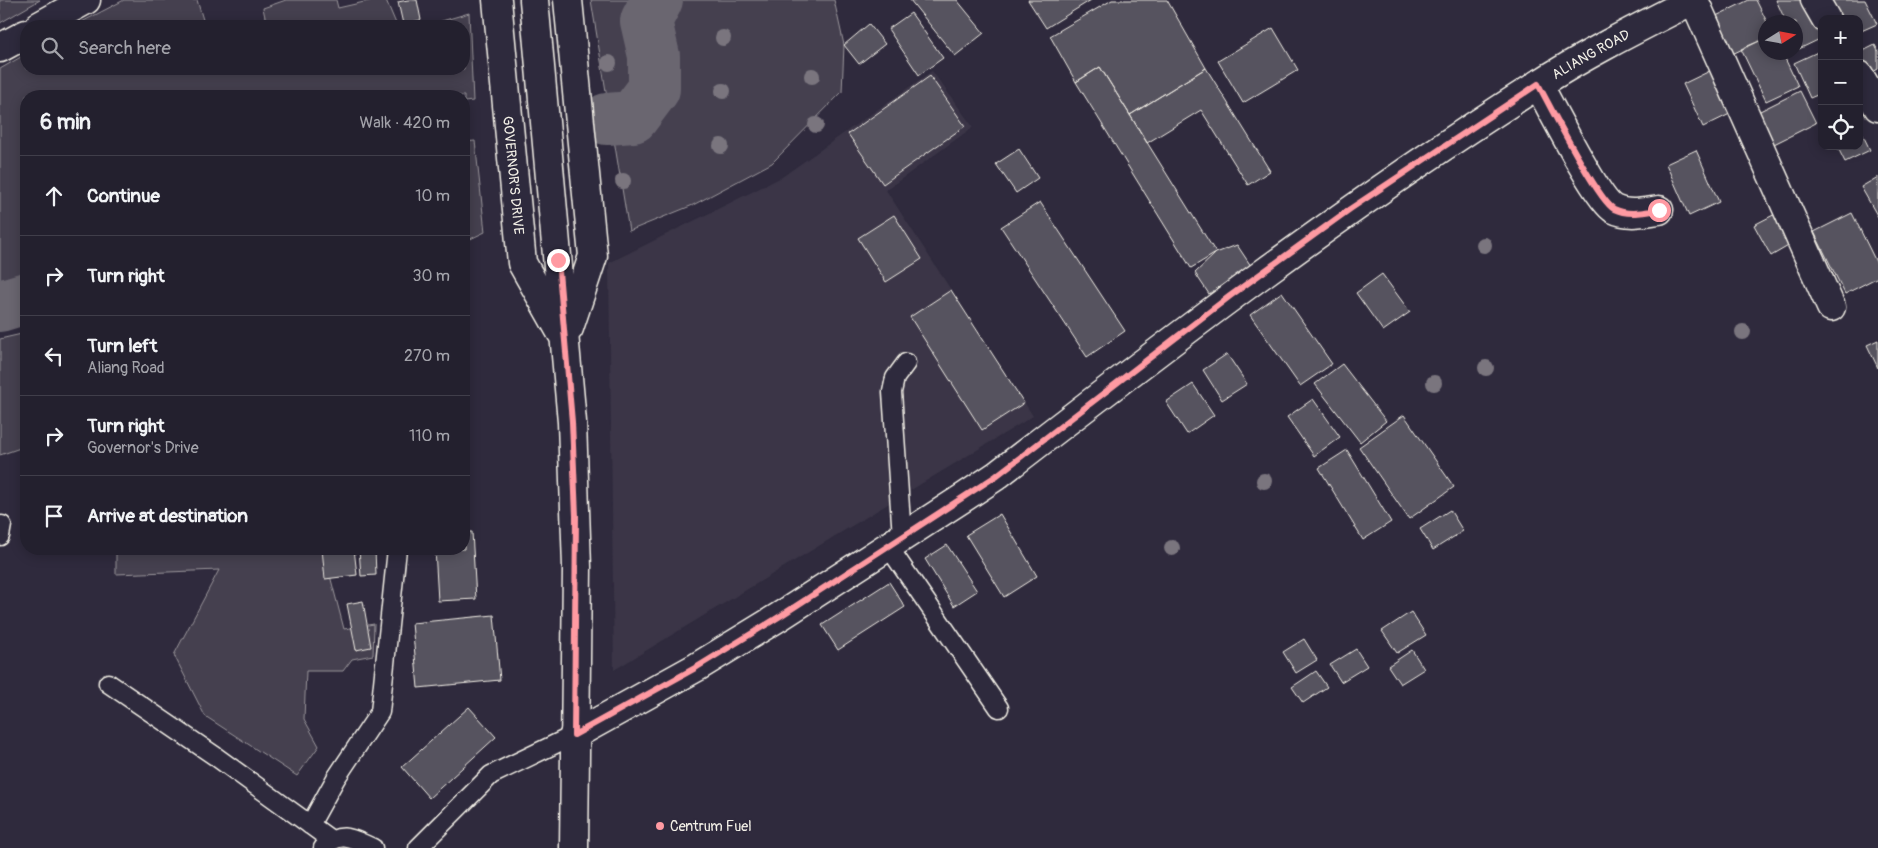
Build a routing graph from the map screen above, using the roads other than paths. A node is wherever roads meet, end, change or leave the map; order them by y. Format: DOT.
graph roads {
  1 [pos="86,0"];
  2 [pos="497,0"];
  3 [pos="534,0"];
  4 [pos="568,0"];
  5 [pos="1694,0"];
  6 [pos="1815,0"];
  7 [pos="1824,15"];
  8 [pos="51,20"];
  9 [pos="20,37"];
  10 [pos="0,48"];
  11 [pos="1863,82"];
  12 [pos="1538,84"];
  13 [pos="1878,107"];
  14 [pos="1659,210"];
  15 [pos="1831,307"];
  16 [pos="566,339"];
  17 [pos="906,363"];
  18 [pos="0,526"];
  19 [pos="0,536"];
  20 [pos="895,542"];
  21 [pos="396,555"];
  22 [pos="108,683"];
  23 [pos="999,708"];
  24 [pos="574,735"];
  25 [pos="310,825"];
  26 [pos="327,844"];
  27 [pos="373,848"];
  28 [pos="418,848"];
  29 [pos="574,848"];
  1 -- 8 [label="street"];
  2 -- 16 [label="street, GOVERNOR'S DRIVE"];
  3 -- 16 [label="street, GOVERNOR'S DRIVE"];
  4 -- 16 [label="street, GOVERNOR'S DRIVE"];
  5 -- 12 [label="street, ALIANG ROAD"];
  5 -- 15 [label="street"];
  6 -- 7 [label="street"];
  9 -- 10 [label="street"];
  11 -- 13 [label="street"];
  12 -- 14 [label="street"];
  12 -- 20 [label="street, ALIANG ROAD"];
  16 -- 24 [label="street, GOVERNOR'S DRIVE"];
  17 -- 20 [label="lane"];
  18 -- 19 [label="lane"];
  20 -- 23 [label="lane"];
  20 -- 24 [label="street, ALIANG ROAD"];
  21 -- 25 [label="lane"];
  22 -- 25 [label="lane"];
  24 -- 28 [label="lane"];
  24 -- 29 [label="street, GOVERNOR'S DRIVE"];
  25 -- 26 [label="lane"];
  26 -- 27 [label="lane"];
}
